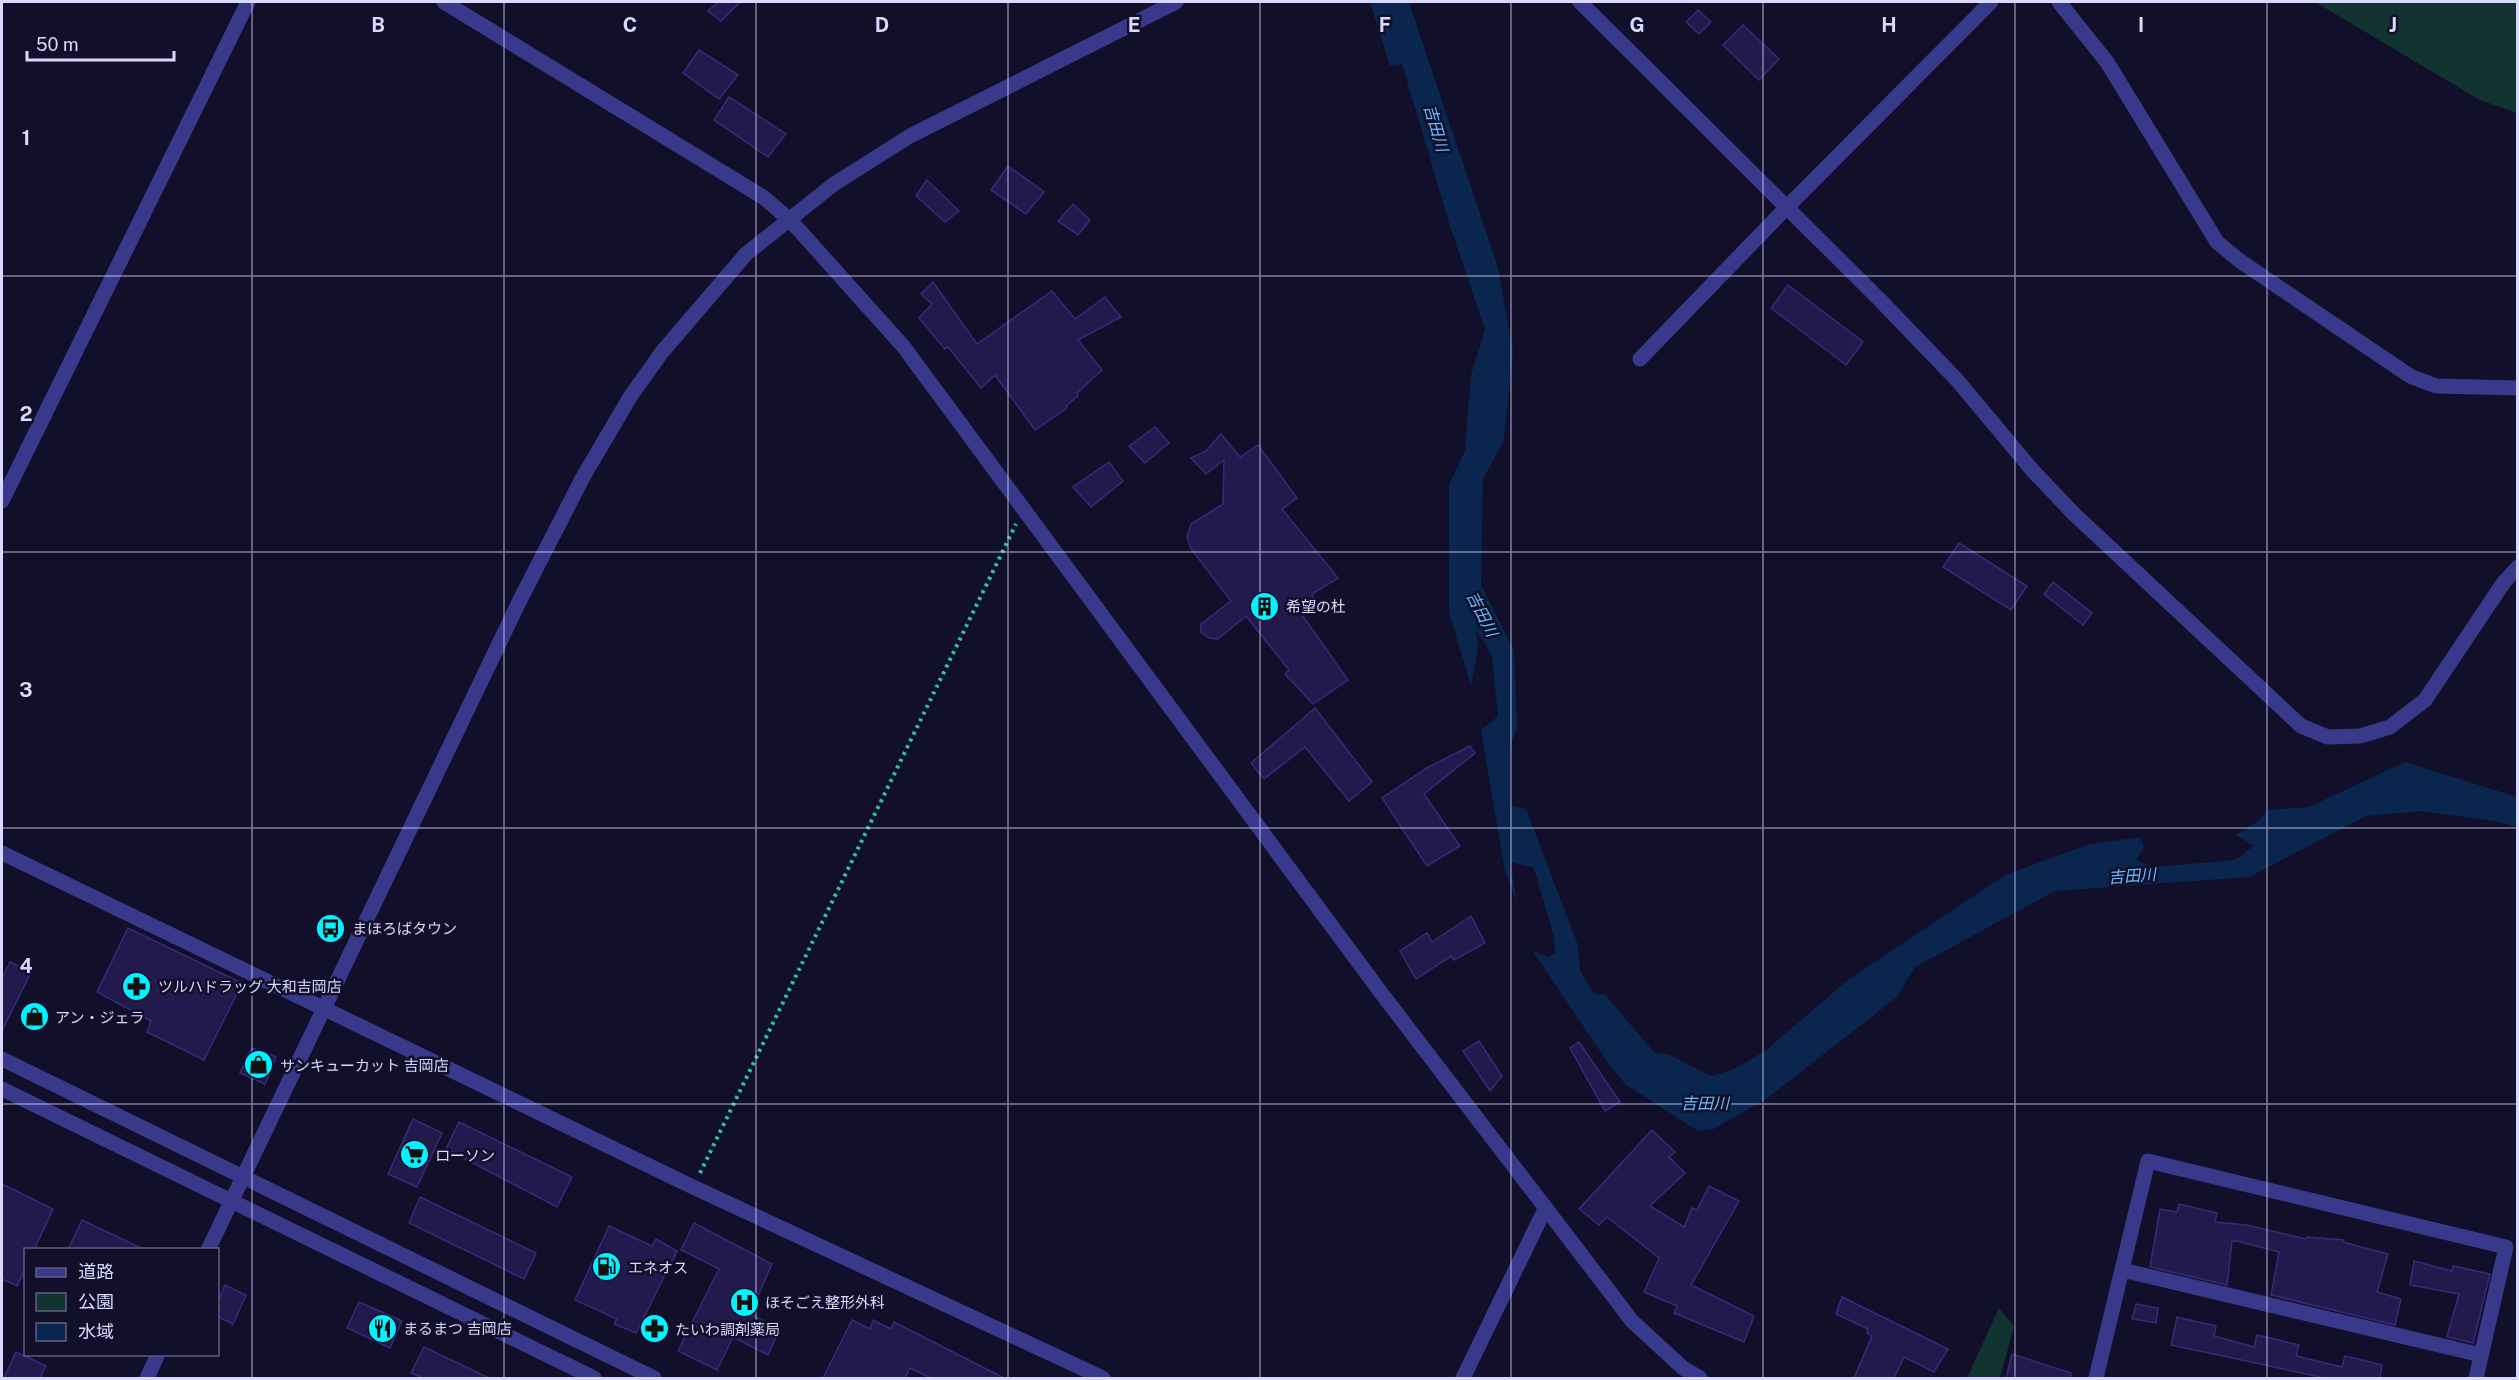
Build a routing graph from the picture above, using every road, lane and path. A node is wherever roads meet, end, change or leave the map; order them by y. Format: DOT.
graph roads {
  1 [pos="248,2"];
  2 [pos="444,2"];
  3 [pos="1176,2"];
  4 [pos="1580,2"];
  5 [pos="1991,2"];
  6 [pos="2059,2"];
  7 [pos="1786,208"];
  8 [pos="790,220"];
  9 [pos="1640,359"];
  10 [pos="2517,388"];
  11 [pos="2,501"];
  12 [pos="1024,507"];
  13 [pos="2517,567"];
  14 [pos="2,852"];
  15 [pos="323,1009"];
  16 [pos="2,1059"];
  17 [pos="2,1089"];
  18 [pos="241,1176"];
  19 [pos="693,1187"];
  20 [pos="230,1201"];
  21 [pos="1545,1209"];
  22 [pos="209,1248"];
  23 [pos="2122,1270"];
  24 [pos="2481,1355"];
  25 [pos="158,1356"];
  26 [pos="147,1378"];
  27 [pos="594,1378"];
  28 [pos="654,1378"];
  29 [pos="1102,1378"];
  30 [pos="1463,1378"];
  31 [pos="1700,1378"];
  32 [pos="2097,1378"];
  33 [pos="2476,1378"];
  1 -- 11 [label="street"];
  2 -- 8 [label="street"];
  3 -- 8 [label="street"];
  4 -- 7 [label="street"];
  5 -- 7 [label="street"];
  6 -- 10 [label="street"];
  7 -- 9 [label="street"];
  7 -- 13 [label="street"];
  8 -- 12 [label="street"];
  8 -- 15 [label="street"];
  12 -- 19 [label="path"];
  12 -- 21 [label="street"];
  14 -- 15 [label="street"];
  15 -- 18 [label="street"];
  15 -- 19 [label="street"];
  16 -- 18 [label="street"];
  17 -- 20 [label="street"];
  18 -- 20 [label="street"];
  18 -- 28 [label="street"];
  19 -- 29 [label="street"];
  20 -- 22 [label="street"];
  20 -- 27 [label="street"];
  21 -- 30 [label="street"];
  21 -- 31 [label="street"];
  23 -- 24 [label="street"];
  23 -- 24 [label="street"];
  23 -- 32 [label="street"];
  24 -- 33 [label="street"];
  25 -- 26 [label="street"];
}
